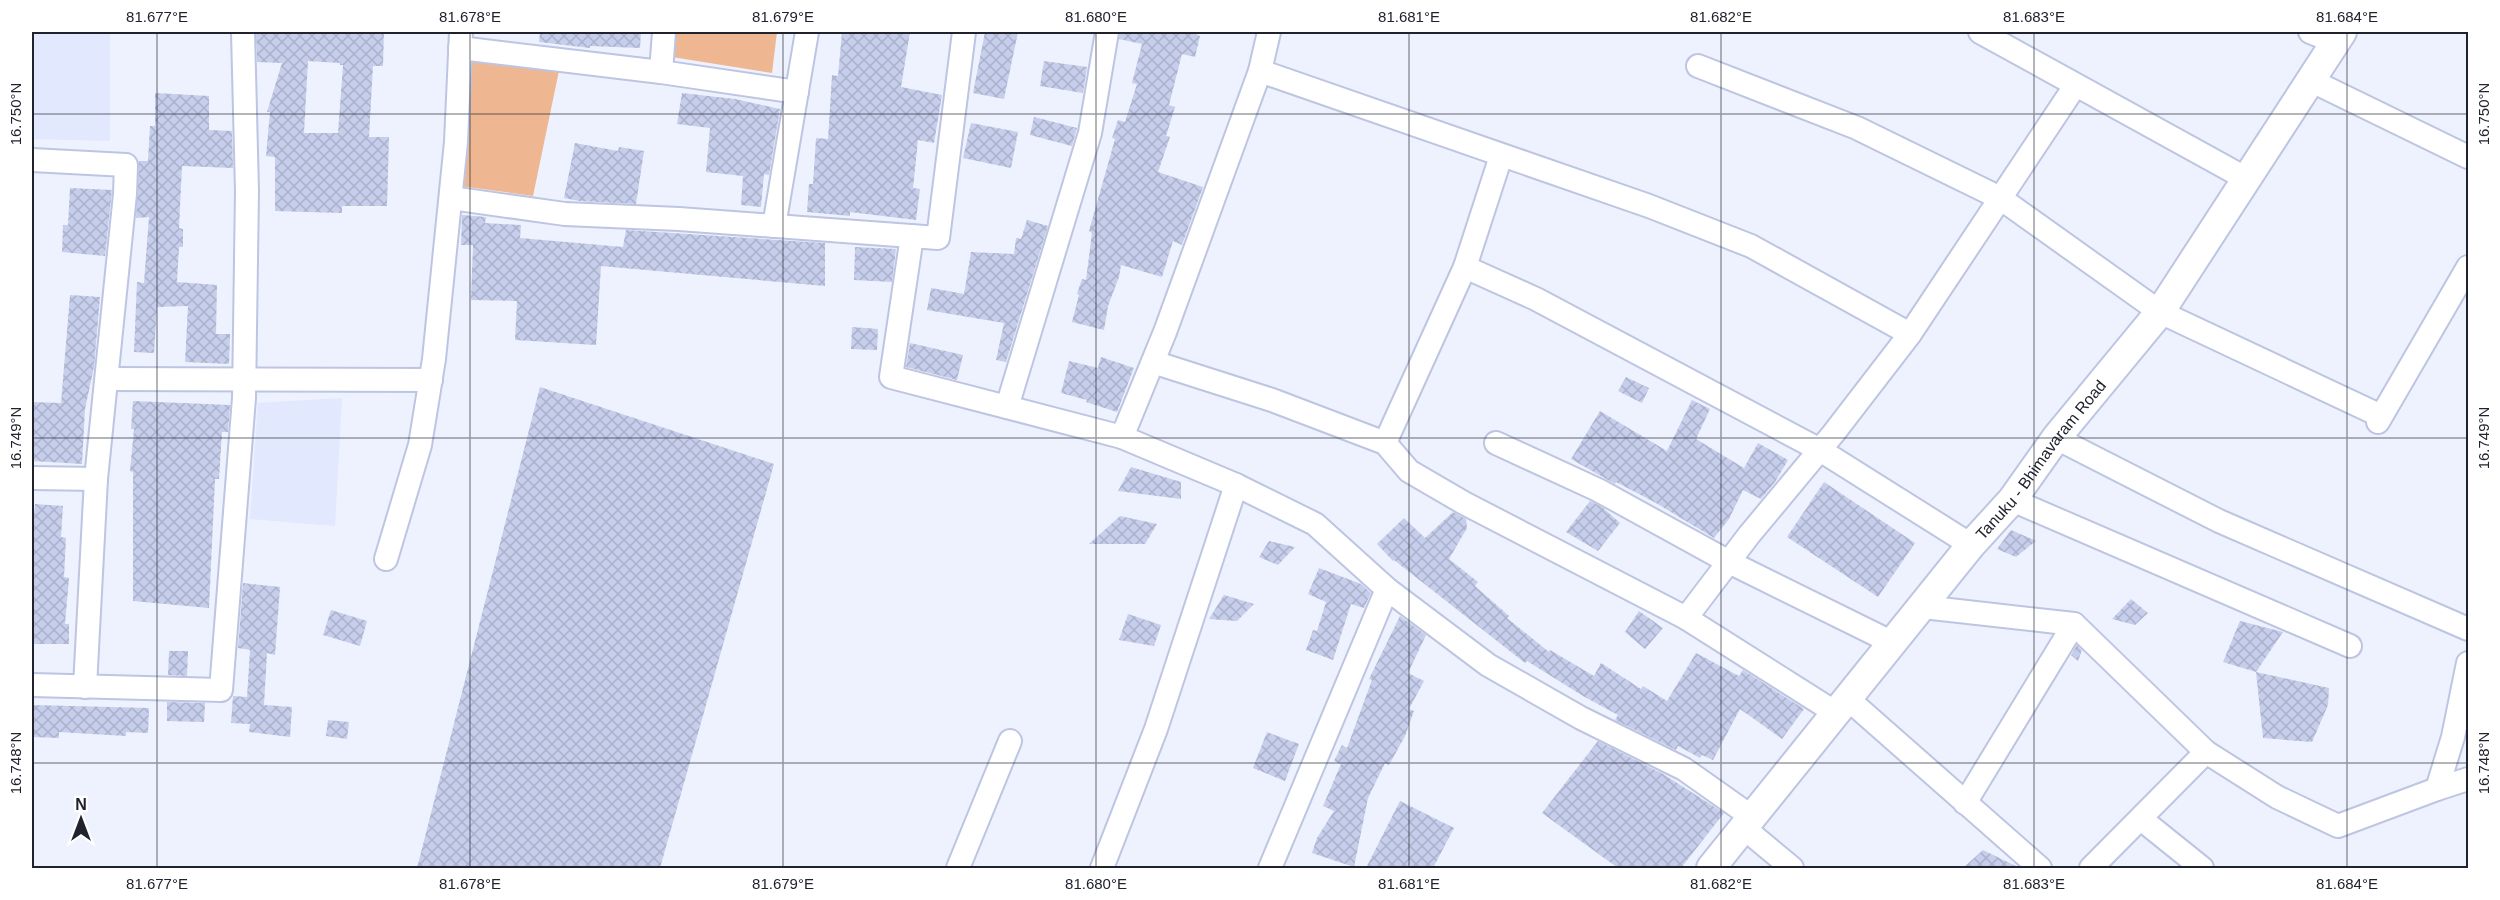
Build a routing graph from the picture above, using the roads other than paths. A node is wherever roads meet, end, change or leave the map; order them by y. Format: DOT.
graph roads {
  1 [pos="243,32"];
  2 [pos="664,32"];
  3 [pos="807,32"];
  4 [pos="964,32"];
  5 [pos="1107,32"];
  6 [pos="1269,32"];
  7 [pos="1980,32"];
  8 [pos="2329,35"];
  9 [pos="461,40"];
  10 [pos="1698,66"];
  11 [pos="1260,71"];
  12 [pos="661,72"];
  13 [pos="2310,80"];
  14 [pos="2075,86"];
  15 [pos="797,92"];
  16 [pos="1501,156"];
  17 [pos="2469,157"];
  18 [pos="32,160"];
  19 [pos="2245,178"];
  20 [pos="451,198"];
  21 [pos="2000,198"];
  22 [pos="774,226"];
  23 [pos="912,236"];
  24 [pos="1465,267"];
  25 [pos="2469,267"];
  26 [pos="2160,312"];
  27 [pos="1910,334"];
  28 [pos="1153,362"];
  29 [pos="106,379"];
  30 [pos="244,379"];
  31 [pos="431,380"];
  32 [pos="1008,407"];
  33 [pos="1122,437"];
  34 [pos="2056,438"];
  35 [pos="1385,442"];
  36 [pos="1496,444"];
  37 [pos="1820,450"];
  38 [pos="32,478"];
  39 [pos="96,478"];
  40 [pos="1236,485"];
  41 [pos="2012,500"];
  42 [pos="1971,545"];
  43 [pos="386,559"];
  44 [pos="1729,562"];
  45 [pos="1387,589"];
  46 [pos="1923,607"];
  47 [pos="1686,618"];
  48 [pos="2074,624"];
  49 [pos="2469,629"];
  50 [pos="1893,644"];
  51 [pos="2349,646"];
  52 [pos="2469,663"];
  53 [pos="32,685"];
  54 [pos="85,687"];
  55 [pos="1842,706"];
  56 [pos="1010,741"];
  57 [pos="2206,752"];
  58 [pos="2469,779"];
  59 [pos="2437,789"];
  60 [pos="1965,803"];
  61 [pos="2141,819"];
  62 [pos="1748,822"];
  63 [pos="958,868"];
  64 [pos="1102,868"];
  65 [pos="1270,868"];
  66 [pos="1711,868"];
  67 [pos="1792,868"];
  68 [pos="2040,868"];
  69 [pos="2091,868"];
  70 [pos="2202,868"];
  1 -- 30 [label="street"];
  2 -- 12 [label="street"];
  3 -- 15 [label="street"];
  4 -- 23 [label="street"];
  5 -- 32 [label="street"];
  6 -- 11 [label="street"];
  7 -- 14 [label="street"];
  8 -- 13 [label="main road, Tanuku - Bhimavaram Road"];
  9 -- 12 [label="street"];
  9 -- 20 [label="street"];
  10 -- 21 [label="street"];
  11 -- 16 [label="street"];
  11 -- 28 [label="street"];
  12 -- 15 [label="street"];
  13 -- 17 [label="street"];
  13 -- 19 [label="main road, Tanuku - Bhimavaram Road"];
  14 -- 19 [label="street"];
  14 -- 21 [label="street"];
  15 -- 22 [label="street"];
  16 -- 24 [label="street"];
  16 -- 27 [label="street"];
  18 -- 29 [label="street"];
  19 -- 26 [label="main road, Tanuku - Bhimavaram Road"];
  20 -- 22 [label="street"];
  20 -- 31 [label="street"];
  21 -- 26 [label="street"];
  21 -- 27 [label="street"];
  22 -- 23 [label="street"];
  23 -- 32 [label="street"];
  24 -- 35 [label="street"];
  24 -- 37 [label="street"];
  25 -- 26 [label="street"];
  26 -- 34 [label="main road, Tanuku - Bhimavaram Road"];
  27 -- 37 [label="street"];
  28 -- 33 [label="street"];
  28 -- 35 [label="street"];
  29 -- 30 [label="street"];
  29 -- 39 [label="street"];
  30 -- 31 [label="street"];
  30 -- 54 [label="street"];
  31 -- 43 [label="street"];
  32 -- 33 [label="street"];
  33 -- 40 [label="street"];
  34 -- 41 [label="main road, Tanuku - Bhimavaram Road"];
  34 -- 49 [label="street"];
  35 -- 47 [label="street"];
  36 -- 44 [label="street"];
  37 -- 42 [label="street"];
  37 -- 44 [label="street"];
  38 -- 39 [label="street"];
  39 -- 54 [label="street"];
  40 -- 45 [label="street"];
  40 -- 64 [label="street"];
  41 -- 42 [label="main road, Tanuku - Bhimavaram Road"];
  41 -- 51 [label="street"];
  42 -- 46 [label="main road, Tanuku - Bhimavaram Road"];
  44 -- 47 [label="street"];
  44 -- 50 [label="street"];
  45 -- 62 [label="street"];
  45 -- 65 [label="street"];
  46 -- 48 [label="street"];
  46 -- 50 [label="main road, Tanuku - Bhimavaram Road"];
  47 -- 55 [label="street"];
  48 -- 57 [label="street"];
  48 -- 60 [label="street"];
  50 -- 55 [label="main road, Tanuku - Bhimavaram Road"];
  52 -- 59 [label="street"];
  53 -- 54 [label="street"];
  55 -- 60 [label="street"];
  55 -- 62 [label="main road, Tanuku - Bhimavaram Road"];
  56 -- 63 [label="street"];
  57 -- 59 [label="street"];
  57 -- 61 [label="street"];
  58 -- 59 [label="street"];
  60 -- 68 [label="street"];
  61 -- 69 [label="street"];
  61 -- 70 [label="street"];
  62 -- 66 [label="main road, Tanuku - Bhimavaram Road"];
  62 -- 67 [label="street"];
}
